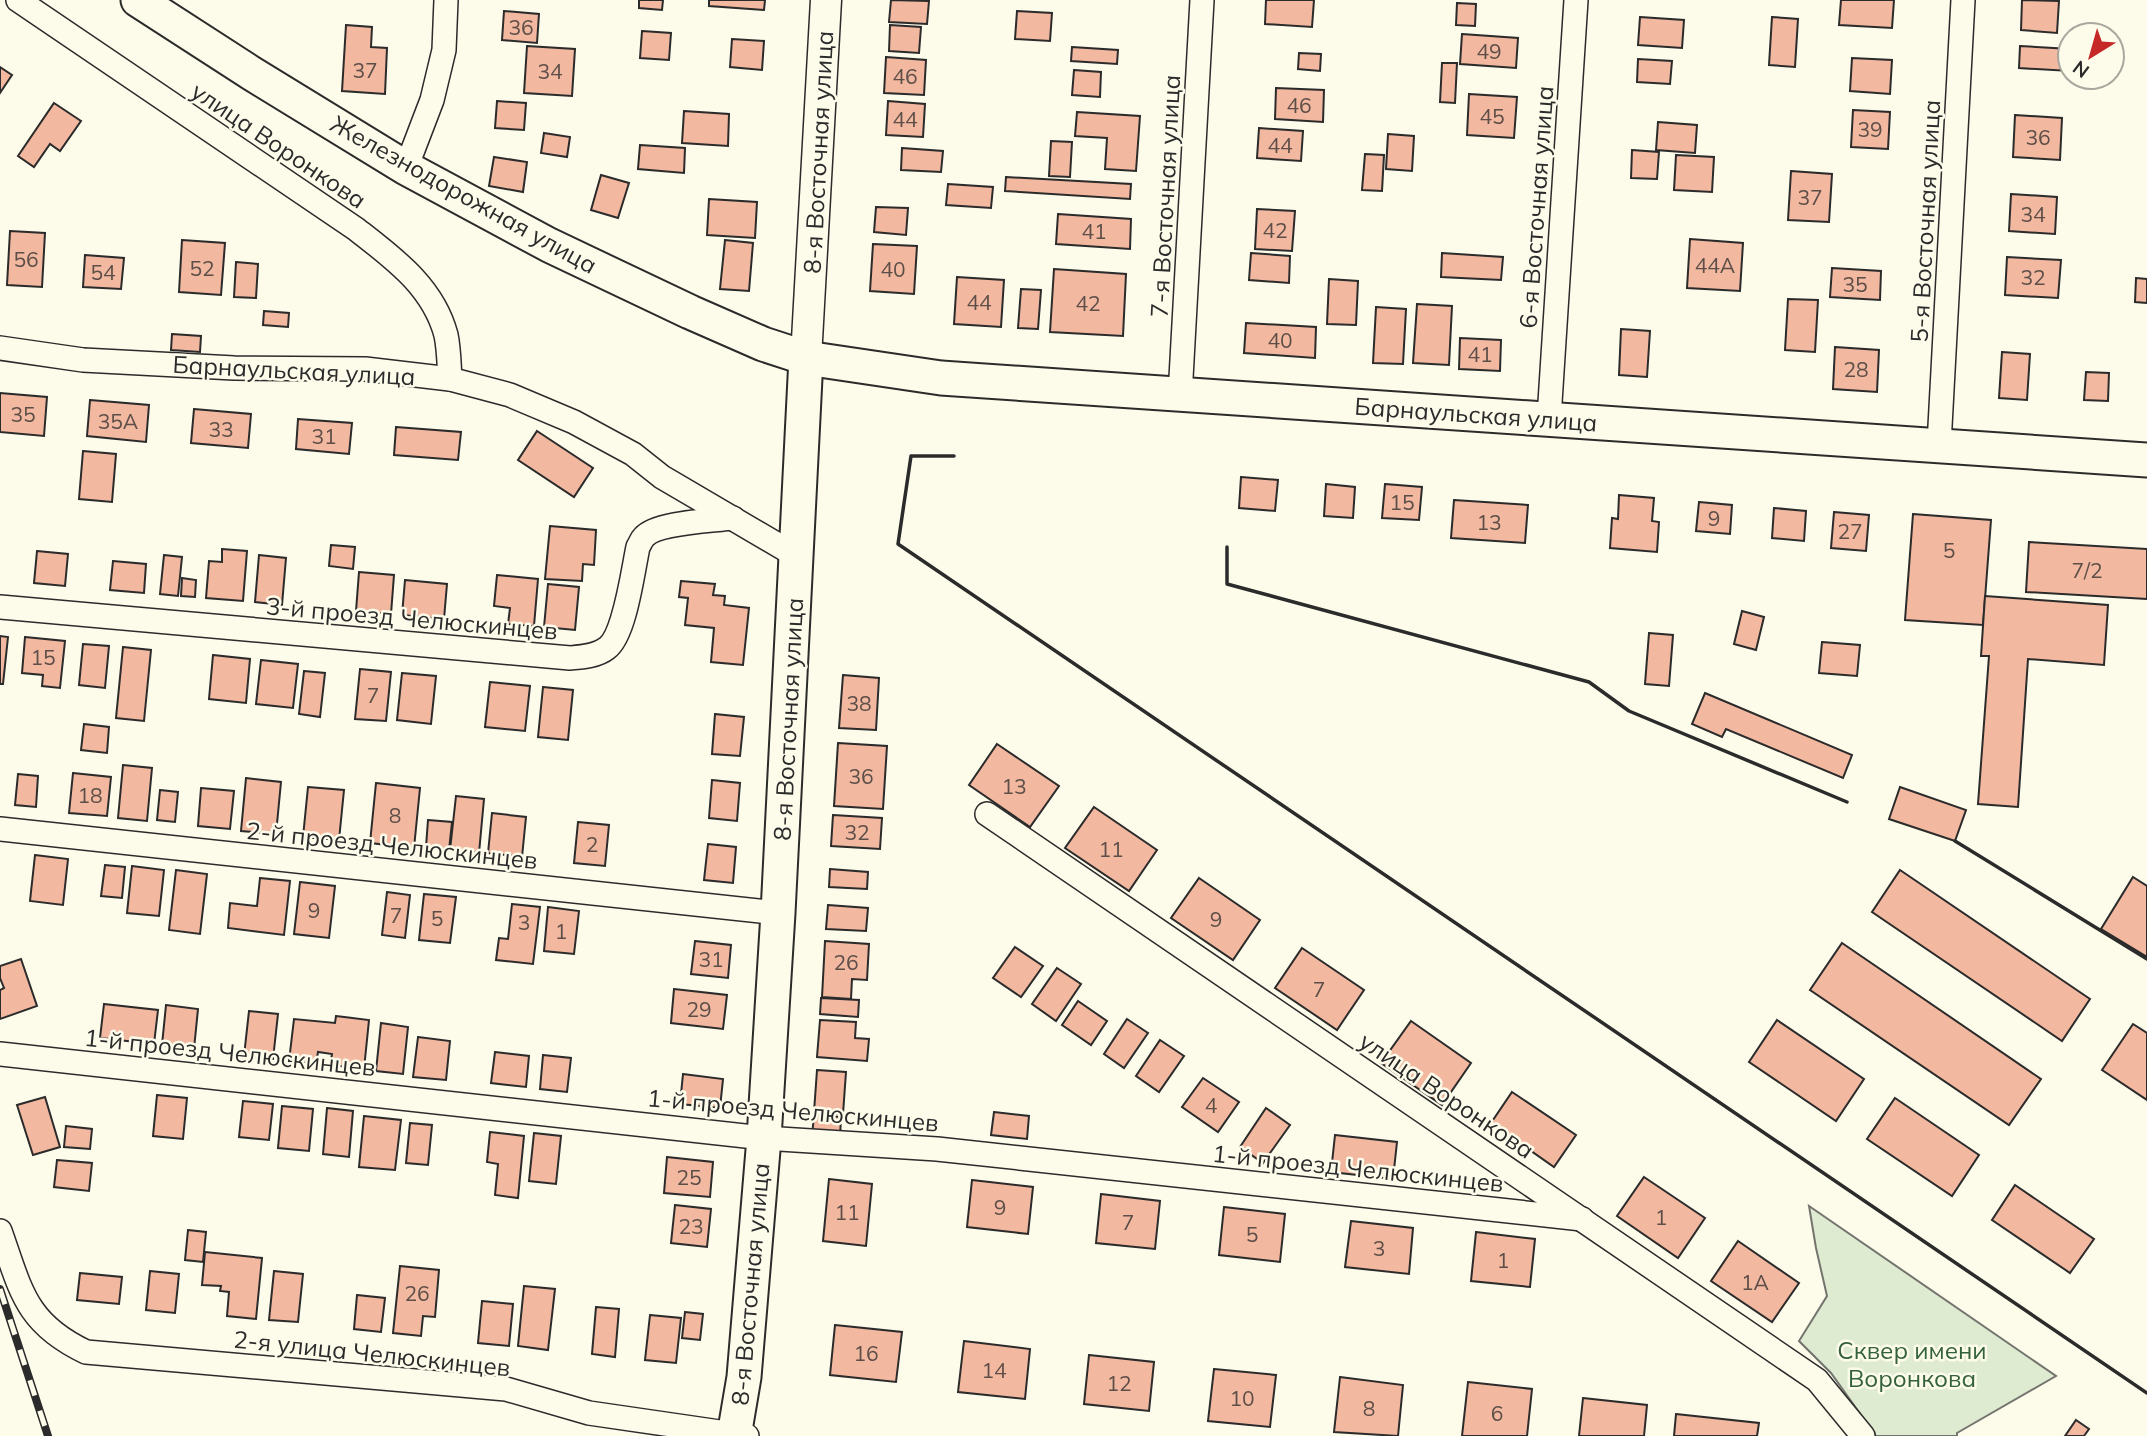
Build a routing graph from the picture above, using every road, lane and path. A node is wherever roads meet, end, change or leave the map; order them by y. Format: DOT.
graph roads {
  1 [pos="18,0"];
  2 [pos="138,0"];
  3 [pos="446,0"];
  4 [pos="826,0"];
  5 [pos="1202,0"];
  6 [pos="1576,0"];
  7 [pos="1964,0"];
  8 [pos="406,168"];
  9 [pos="0,348"];
  10 [pos="806,358"];
  11 [pos="450,379"];
  12 [pos="1180,396"];
  13 [pos="1549,418"];
  14 [pos="1939,445"];
  15 [pos="2147,460"];
  16 [pos="733,519"];
  17 [pos="795,555"];
  18 [pos="0,607"];
  19 [pos="987,814"];
  20 [pos="0,829"];
  21 [pos="778,913"];
  22 [pos="0,1054"];
  23 [pos="764,1138"];
  24 [pos="1582,1219"];
  25 [pos="0,1231"];
  26 [pos="739,1435"];
  27 [pos="1863,1436"];
  1 -- 11 [label="street, улица Воронкова"];
  2 -- 8 [label="main road, Железнодорожная улица"];
  3 -- 8 [label="street"];
  4 -- 10 [label="street, 8-я Восточная улица"];
  5 -- 12 [label="street, 7-я Восточная улица"];
  6 -- 13 [label="street, 6-я Восточная улица"];
  7 -- 14 [label="street, 5-я Восточная улица"];
  8 -- 10 [label="main road, Железнодорожная улица"];
  9 -- 11 [label="street, Барнаульская улица"];
  10 -- 12 [label="main road, Барнаульская улица"];
  10 -- 17 [label="main road, 8-я Восточная улица"];
  11 -- 16 [label="street, Барнаульская улица"];
  12 -- 13 [label="main road, Барнаульская улица"];
  13 -- 14 [label="main road, Барнаульская улица"];
  14 -- 15 [label="main road, Барнаульская улица"];
  16 -- 17 [label="street, Барнаульская улица"];
  16 -- 18 [label="street, 3-й проезд Челюскинцев"];
  17 -- 21 [label="main road, 8-я Восточная улица"];
  19 -- 24 [label="street, улица Воронкова"];
  20 -- 21 [label="street, 2-й проезд Челюскинцев"];
  21 -- 23 [label="main road, 8-я Восточная улица"];
  22 -- 23 [label="street, 1-й проезд Челюскинцев"];
  23 -- 24 [label="street, 1-й проезд Челюскинцев"];
  23 -- 26 [label="main road, 8-я Восточная улица"];
  24 -- 27 [label="street, улица Воронкова"];
  25 -- 26 [label="street, 2-я улица Челюскинцев"];
}
